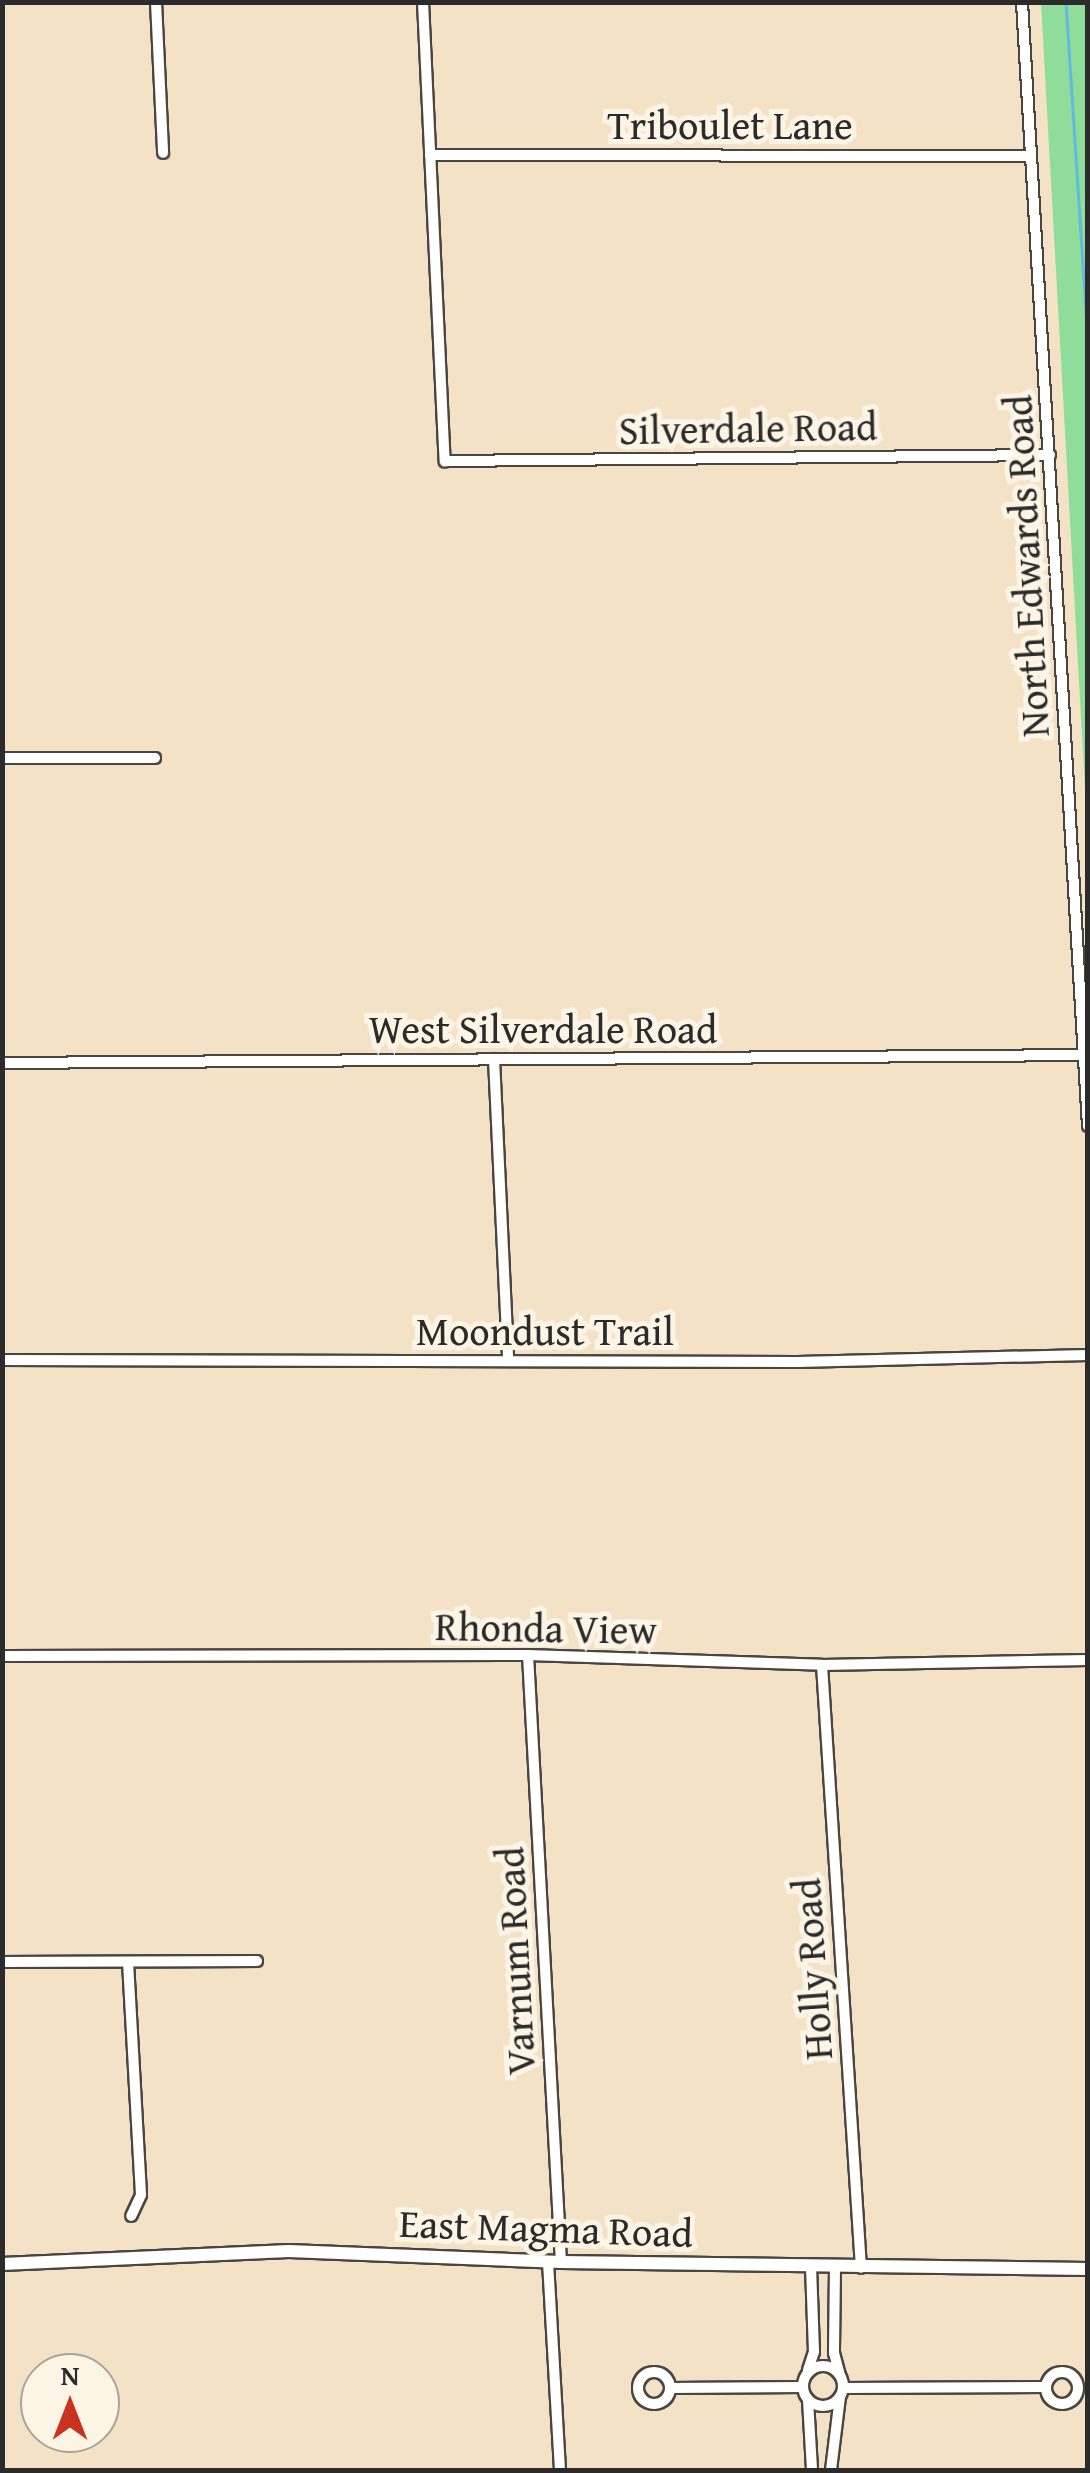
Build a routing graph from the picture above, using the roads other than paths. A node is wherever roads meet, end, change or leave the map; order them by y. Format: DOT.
graph roads {
  1 [pos="156,2"];
  2 [pos="423,2"];
  3 [pos="1022,2"];
  4 [pos="163,152"];
  5 [pos="430,154"];
  6 [pos="1030,156"];
  7 [pos="1050,455"];
  8 [pos="2,758"];
  9 [pos="155,758"];
  10 [pos="1084,1055"];
  11 [pos="494,1059"];
  12 [pos="2,1063"];
  13 [pos="1088,1126"];
  14 [pos="1088,1355"];
  15 [pos="2,1360"];
  16 [pos="508,1361"];
  17 [pos="2,1656"];
  18 [pos="528,1656"];
  19 [pos="1088,1660"];
  20 [pos="822,1665"];
  21 [pos="257,1961"];
  22 [pos="2,1962"];
  23 [pos="128,1962"];
  24 [pos="132,2216"];
  25 [pos="555,2262"];
  26 [pos="2,2264"];
  27 [pos="811,2268"];
  28 [pos="835,2268"];
  29 [pos="861,2268"];
  30 [pos="1088,2270"];
  31 [pos="806,2375"];
  32 [pos="841,2386"];
  33 [pos="803,2387"];
  34 [pos="670,2388"];
  35 [pos="1046,2388"];
  36 [pos="808,2399"];
  37 [pos="560,2470"];
  38 [pos="812,2470"];
  39 [pos="831,2470"];
  1 -- 4 [label="street"];
  2 -- 5 [label="street"];
  3 -- 6 [label="street, North Edwards Road"];
  5 -- 6 [label="street, Triboulet Lane"];
  5 -- 7 [label="street, Silverdale Road"];
  6 -- 7 [label="street, North Edwards Road"];
  7 -- 10 [label="street, North Edwards Road"];
  8 -- 9 [label="street"];
  10 -- 11 [label="street, West Silverdale Road"];
  10 -- 13 [label="street, North Edwards Road"];
  11 -- 12 [label="street, West Silverdale Road"];
  11 -- 16 [label="street"];
  14 -- 16 [label="street, Moondust Trail"];
  15 -- 16 [label="street, Moondust Trail"];
  17 -- 18 [label="street, Rhonda View"];
  18 -- 20 [label="street, Rhonda View"];
  18 -- 25 [label="street, Varnum Road"];
  19 -- 20 [label="street, Rhonda View"];
  20 -- 29 [label="street, Holly Road"];
  21 -- 23 [label="street"];
  22 -- 23 [label="street"];
  23 -- 24 [label="street"];
  25 -- 26 [label="street, East Magma Road"];
  25 -- 27 [label="street, East Magma Road"];
  25 -- 37 [label="street, Varnum Road"];
  27 -- 28 [label="street, East Magma Road"];
  27 -- 31 [label="street"];
  28 -- 29 [label="street, East Magma Road"];
  28 -- 32 [label="street"];
  29 -- 30 [label="street, East Magma Road"];
  31 -- 32 [label="street"];
  31 -- 33 [label="street"];
  32 -- 35 [label="street"];
  32 -- 36 [label="street"];
  32 -- 39 [label="street"];
  33 -- 34 [label="street"];
  33 -- 36 [label="street"];
  36 -- 38 [label="street"];
}
